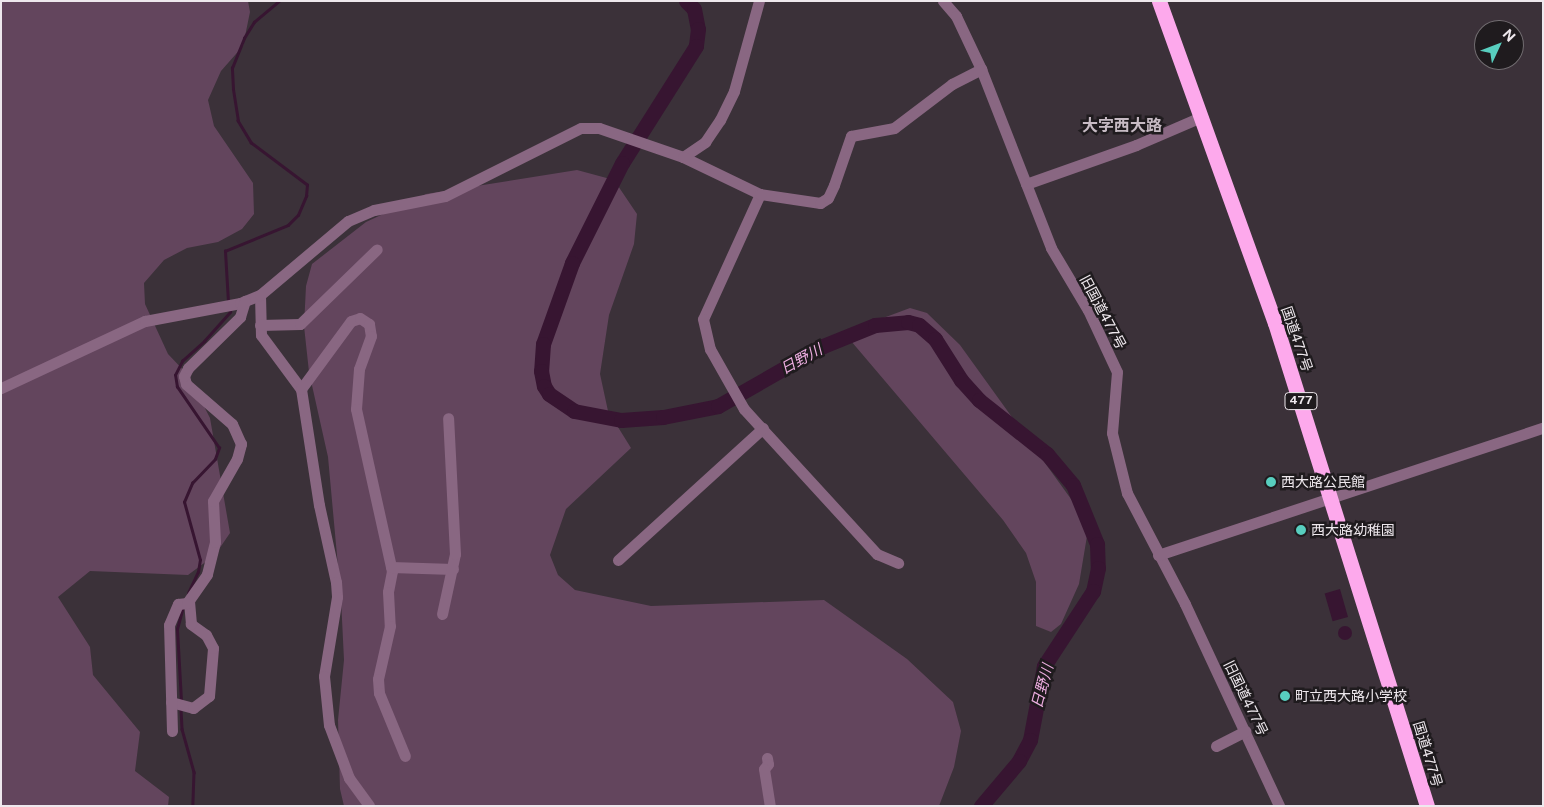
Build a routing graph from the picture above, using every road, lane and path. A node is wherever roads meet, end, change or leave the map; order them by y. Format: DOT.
graph roads {
  1 [pos="759,1"];
  2 [pos="943,1"];
  3 [pos="1159,1"];
  4 [pos="981,69"];
  5 [pos="1201,118"];
  6 [pos="683,157"];
  7 [pos="1026,184"];
  8 [pos="760,194"];
  9 [pos="377,250"];
  10 [pos="260,295"];
  11 [pos="242,302"];
  12 [pos="260,324"];
  13 [pos="1,388"];
  14 [pos="301,389"];
  15 [pos="448,418"];
  16 [pos="763,428"];
  17 [pos="1543,428"];
  18 [pos="1332,496"];
  19 [pos="1158,554"];
  20 [pos="618,560"];
  21 [pos="898,563"];
  22 [pos="391,567"];
  23 [pos="453,569"];
  24 [pos="185,603"];
  25 [pos="442,614"];
  26 [pos="177,705"];
  27 [pos="172,731"];
  28 [pos="1245,731"];
  29 [pos="1216,746"];
  30 [pos="405,756"];
  31 [pos="768,758"];
  32 [pos="369,806"];
  33 [pos="770,806"];
  34 [pos="1279,806"];
  35 [pos="1427,806"];
  1 -- 6 [label="street"];
  2 -- 4 [label="street, 旧国道477号"];
  3 -- 5 [label="highway, 国道477号 / 477"];
  4 -- 7 [label="street, 旧国道477号"];
  4 -- 8 [label="street"];
  5 -- 7 [label="street"];
  5 -- 18 [label="highway, 国道477号 / 477"];
  6 -- 8 [label="street"];
  6 -- 10 [label="street"];
  7 -- 19 [label="street, 旧国道477号"];
  8 -- 16 [label="street"];
  9 -- 12 [label="street"];
  10 -- 11 [label="street"];
  10 -- 12 [label="street"];
  11 -- 13 [label="street"];
  11 -- 24 [label="street"];
  12 -- 14 [label="street"];
  14 -- 22 [label="street"];
  14 -- 32 [label="street"];
  15 -- 23 [label="street"];
  16 -- 20 [label="street"];
  16 -- 21 [label="street"];
  17 -- 18 [label="street"];
  18 -- 19 [label="street"];
  18 -- 35 [label="highway, 国道477号 / 477"];
  19 -- 28 [label="street, 旧国道477号"];
  22 -- 23 [label="street"];
  22 -- 30 [label="street"];
  23 -- 25 [label="street"];
  24 -- 26 [label="street"];
  24 -- 26 [label="street"];
  26 -- 27 [label="street"];
  28 -- 29 [label="street"];
  28 -- 34 [label="street, 旧国道477号"];
  31 -- 33 [label="street"];
}
